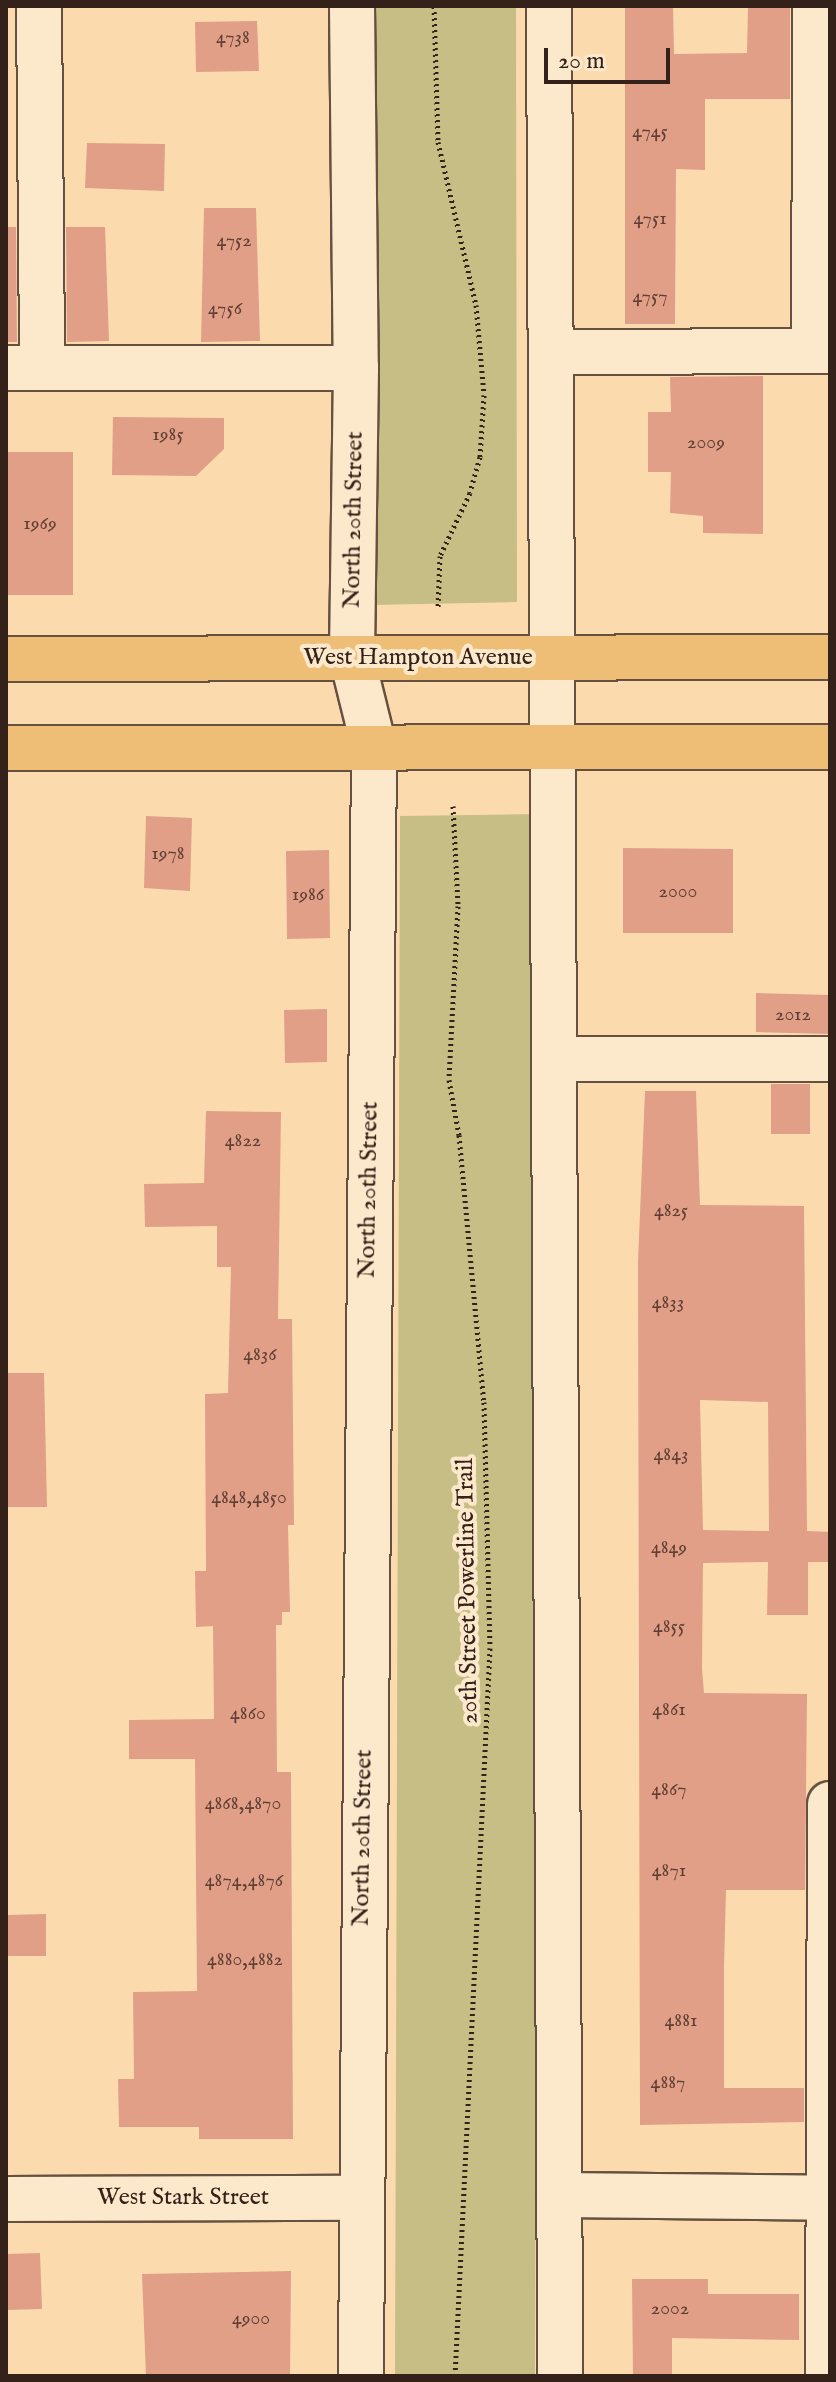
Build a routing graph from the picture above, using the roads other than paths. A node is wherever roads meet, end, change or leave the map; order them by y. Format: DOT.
graph roads {
  1 [pos="39,6"];
  2 [pos="352,6"];
  3 [pos="549,6"];
  4 [pos="815,6"];
  5 [pos="822,351"];
  6 [pos="552,352"];
  7 [pos="24,368"];
  8 [pos="356,368"];
  9 [pos="830,657"];
  10 [pos="352,658"];
  11 [pos="555,658"];
  12 [pos="6,659"];
  13 [pos="374,747"];
  14 [pos="556,747"];
  15 [pos="830,747"];
  16 [pos="6,748"];
  17 [pos="557,1059"];
  18 [pos="830,1059"];
  19 [pos="830,1804"];
  20 [pos="559,2195"];
  21 [pos="360,2198"];
  22 [pos="829,2198"];
  23 [pos="6,2199"];
  24 [pos="361,2376"];
  25 [pos="560,2376"];
  26 [pos="828,2376"];
  1 -- 7 [label="street"];
  2 -- 8 [label="street, North 20th Street"];
  3 -- 6 [label="street"];
  4 -- 5 [label="street"];
  5 -- 6 [label="street"];
  6 -- 11 [label="street"];
  7 -- 8 [label="street"];
  8 -- 10 [label="street, North 20th Street"];
  9 -- 11 [label="main road, West Hampton Avenue"];
  10 -- 11 [label="main road, West Hampton Avenue"];
  10 -- 12 [label="main road, West Hampton Avenue"];
  10 -- 13 [label="street, North 20th Street"];
  11 -- 14 [label="street"];
  13 -- 14 [label="main road"];
  13 -- 16 [label="main road"];
  13 -- 21 [label="street, North 20th Street"];
  14 -- 15 [label="main road"];
  14 -- 17 [label="street"];
  17 -- 18 [label="street"];
  17 -- 20 [label="street"];
  19 -- 22 [label="street"];
  20 -- 22 [label="street"];
  20 -- 25 [label="street"];
  21 -- 23 [label="street, West Stark Street"];
  21 -- 24 [label="street, North 20th Street"];
  22 -- 26 [label="street"];
}
